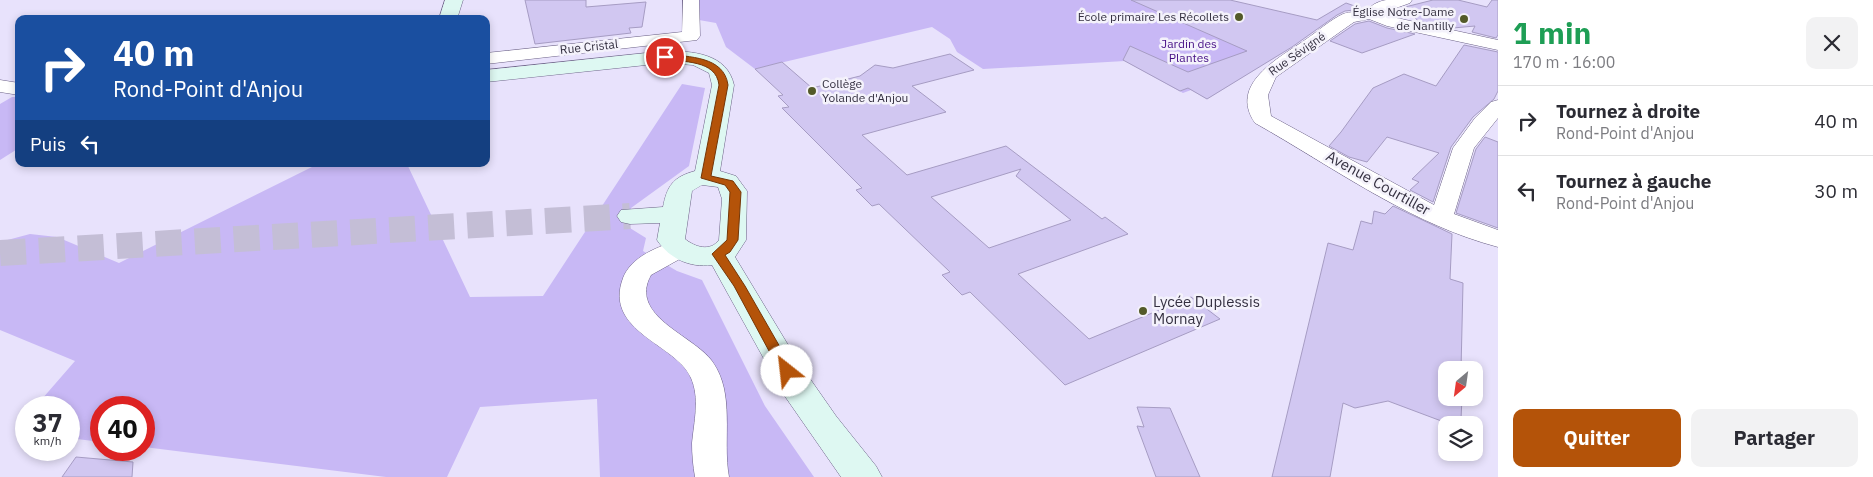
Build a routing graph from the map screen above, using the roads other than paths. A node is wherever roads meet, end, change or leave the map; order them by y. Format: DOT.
graph roads {
  1 [pos="454,0"];
  2 [pos="691,0"];
  3 [pos="1404,0"];
  4 [pos="1371,14"];
  5 [pos="449,15"];
  6 [pos="1498,46"];
  7 [pos="490,59"];
  8 [pos="490,76"];
  9 [pos="0,86"];
  10 [pos="15,88"];
  11 [pos="1498,106"];
  12 [pos="1262,119"];
  13 [pos="706,178"];
  14 [pos="674,215"];
  15 [pos="630,216"];
  16 [pos="1440,217"];
  17 [pos="1498,239"];
  18 [pos="678,249"];
  19 [pos="718,254"];
  20 [pos="712,477"];
  21 [pos="863,477"];
  1 -- 5 [label="street"];
  2 -- 7 [label="street, Rue Cristal"];
  3 -- 4 [label="street, Rue Sévigné"];
  4 -- 6 [label="street"];
  4 -- 12 [label="street, Rue Sévigné"];
  8 -- 13 [label="street"];
  9 -- 10 [label="street"];
  11 -- 16 [label="street"];
  12 -- 16 [label="street, Avenue Courtiller"];
  13 -- 14 [label="street"];
  13 -- 19 [label="street"];
  14 -- 15 [label="street"];
  14 -- 18 [label="street"];
  16 -- 17 [label="street, Avenue Courtiller"];
  18 -- 19 [label="street"];
  18 -- 20 [label="street"];
  19 -- 21 [label="street"];
}
